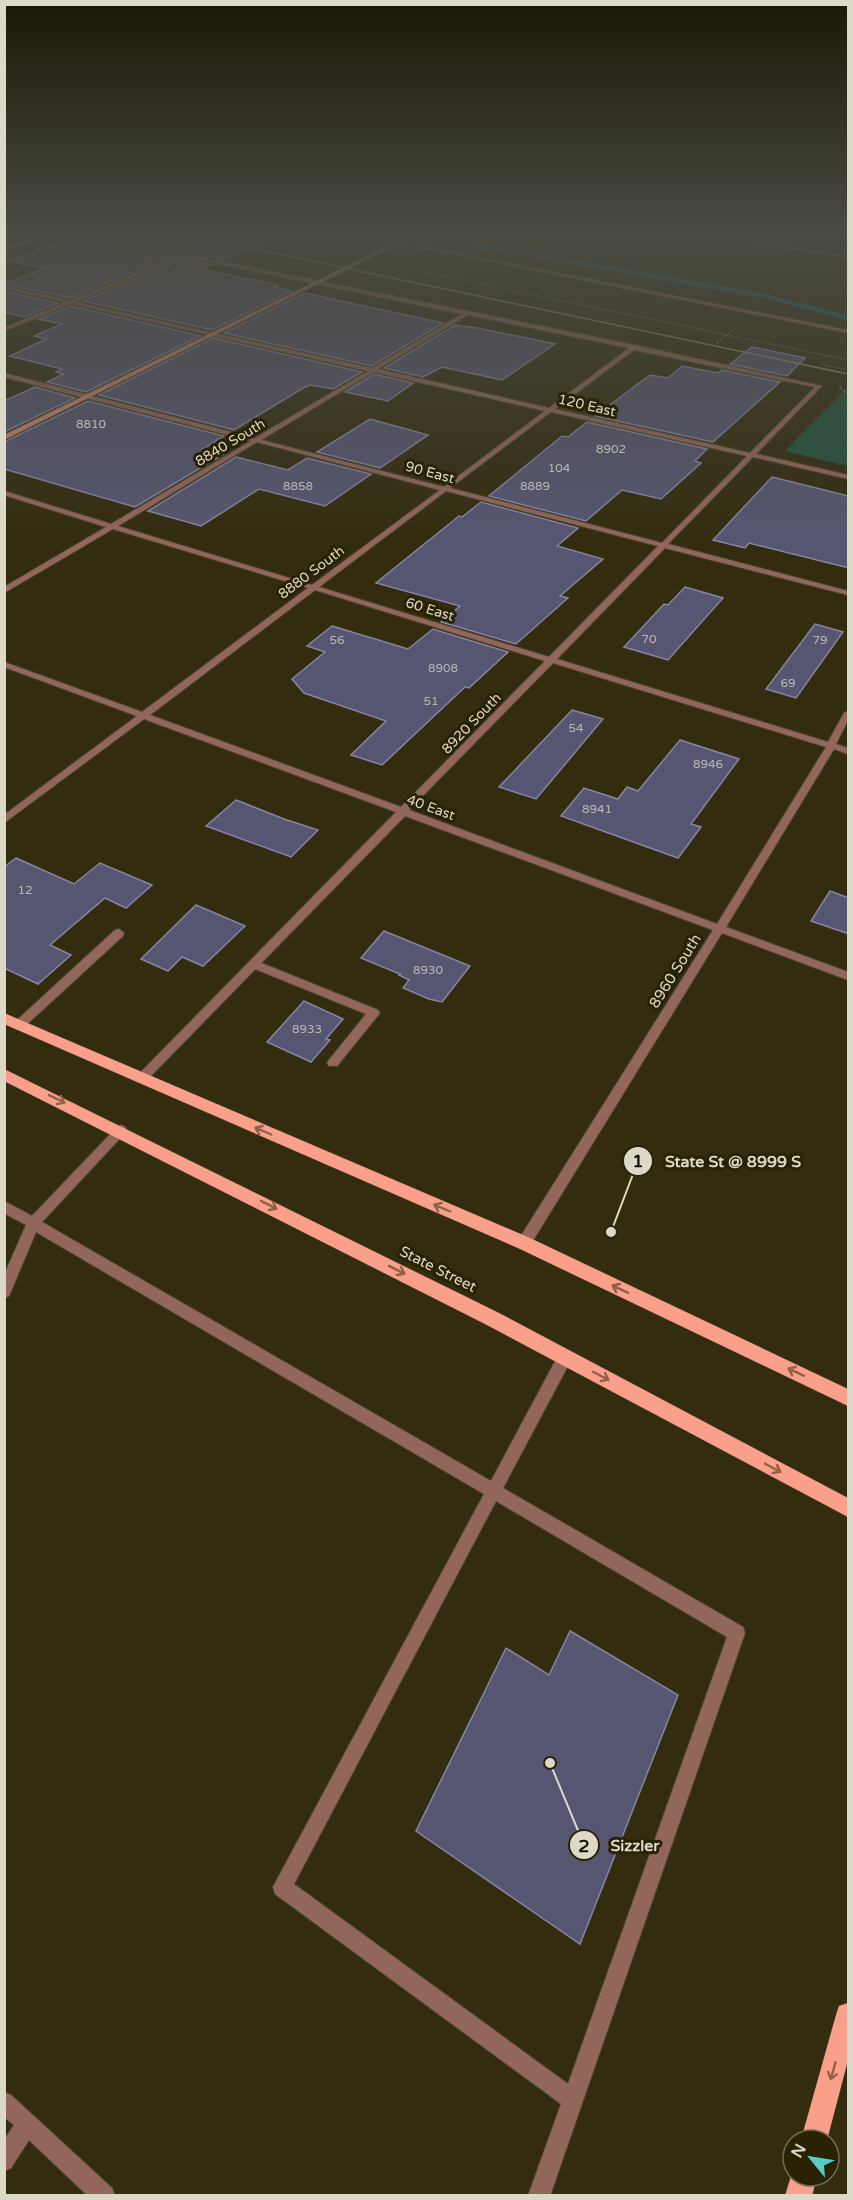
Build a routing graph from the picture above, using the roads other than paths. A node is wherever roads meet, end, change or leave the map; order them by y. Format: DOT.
graph roads {
  1 [pos="213,336"];
  2 [pos="224,336"];
  3 [pos="430,336"];
  4 [pos="579,336"];
  5 [pos="634,347"];
  6 [pos="374,369"];
  7 [pos="4,375"];
  8 [pos="89,396"];
  9 [pos="550,409"];
  10 [pos="4,438"];
  11 [pos="257,440"];
  12 [pos="752,455"];
  13 [pos="849,477"];
  14 [pos="445,488"];
  15 [pos="4,493"];
  16 [pos="112,526"];
  17 [pos="664,545"];
  18 [pos="313,588"];
  19 [pos="4,591"];
  20 [pos="849,593"];
  21 [pos="551,660"];
  22 [pos="4,664"];
  23 [pos="849,713"];
  24 [pos="144,715"];
  25 [pos="832,746"];
  26 [pos="849,751"];
  27 [pos="404,811"];
  28 [pos="4,820"];
  29 [pos="720,928"];
  30 [pos="119,933"];
  31 [pos="254,964"];
  32 [pos="849,976"];
  33 [pos="12,1022"];
  34 [pos="333,1063"];
  35 [pos="4,1074"];
  36 [pos="141,1079"];
  37 [pos="121,1130"];
  38 [pos="4,1206"];
  39 [pos="34,1222"];
  40 [pos="524,1243"];
  41 [pos="4,1292"];
  42 [pos="565,1358"];
  43 [pos="849,1398"];
  44 [pos="492,1490"];
  45 [pos="849,1508"];
  46 [pos="849,2015"];
  47 [pos="573,2100"];
  48 [pos="4,2102"];
  49 [pos="27,2123"];
  50 [pos="817,2128"];
  51 [pos="4,2161"];
  52 [pos="104,2196"];
  53 [pos="540,2196"];
  1 -- 8 [label="street"];
  2 -- 6 [label="street, 120 East"];
  3 -- 6 [label="street, 8840 South"];
  4 -- 5 [label="street"];
  5 -- 9 [label="street, 8880 South"];
  5 -- 12 [label="street, 8920 South"];
  6 -- 9 [label="street, 120 East"];
  6 -- 11 [label="street, 8840 South"];
  7 -- 8 [label="street, 90 East"];
  8 -- 10 [label="street"];
  8 -- 11 [label="street, 90 East"];
  9 -- 12 [label="street, 120 East"];
  9 -- 14 [label="street, 8880 South"];
  11 -- 14 [label="street, 90 East"];
  11 -- 16 [label="street, 8840 South"];
  12 -- 13 [label="street, 120 East"];
  12 -- 17 [label="street, 8920 South"];
  14 -- 17 [label="street, 90 East"];
  14 -- 18 [label="street, 8880 South"];
  15 -- 16 [label="street, 60 East"];
  16 -- 18 [label="street, 60 East"];
  16 -- 19 [label="street, 8840 South"];
  17 -- 20 [label="street, 90 East"];
  17 -- 21 [label="street, 8920 South"];
  18 -- 21 [label="street, 60 East"];
  18 -- 24 [label="street, 8880 South"];
  21 -- 25 [label="street, 60 East"];
  21 -- 27 [label="street, 8920 South"];
  22 -- 24 [label="street, 40 East"];
  23 -- 25 [label="street, 8960 South"];
  24 -- 27 [label="street, 40 East"];
  24 -- 28 [label="street, 8880 South"];
  25 -- 26 [label="street, 60 East"];
  25 -- 29 [label="street, 8960 South"];
  27 -- 29 [label="street, 40 East"];
  27 -- 31 [label="street, 8920 South"];
  29 -- 32 [label="street, 40 East"];
  29 -- 40 [label="street, 8960 South"];
  30 -- 33 [label="street"];
  31 -- 34 [label="street"];
  31 -- 36 [label="street, 8920 South"];
  33 -- 36 [label="main road"];
  35 -- 37 [label="main road, State Street, one-way"];
  40 -- 36 [label="main road, one-way"];
  37 -- 39 [label="street"];
  37 -- 42 [label="main road, State Street, one-way"];
  38 -- 39 [label="street"];
  39 -- 41 [label="street"];
  39 -- 44 [label="street"];
  43 -- 40 [label="main road, one-way"];
  42 -- 44 [label="street"];
  42 -- 45 [label="main road, State Street, one-way"];
  44 -- 47 [label="street"];
  44 -- 47 [label="street"];
  46 -- 50 [label="main road, one-way"];
  47 -- 53 [label="street"];
  48 -- 49 [label="street"];
  49 -- 51 [label="street"];
  49 -- 52 [label="street"];
}
